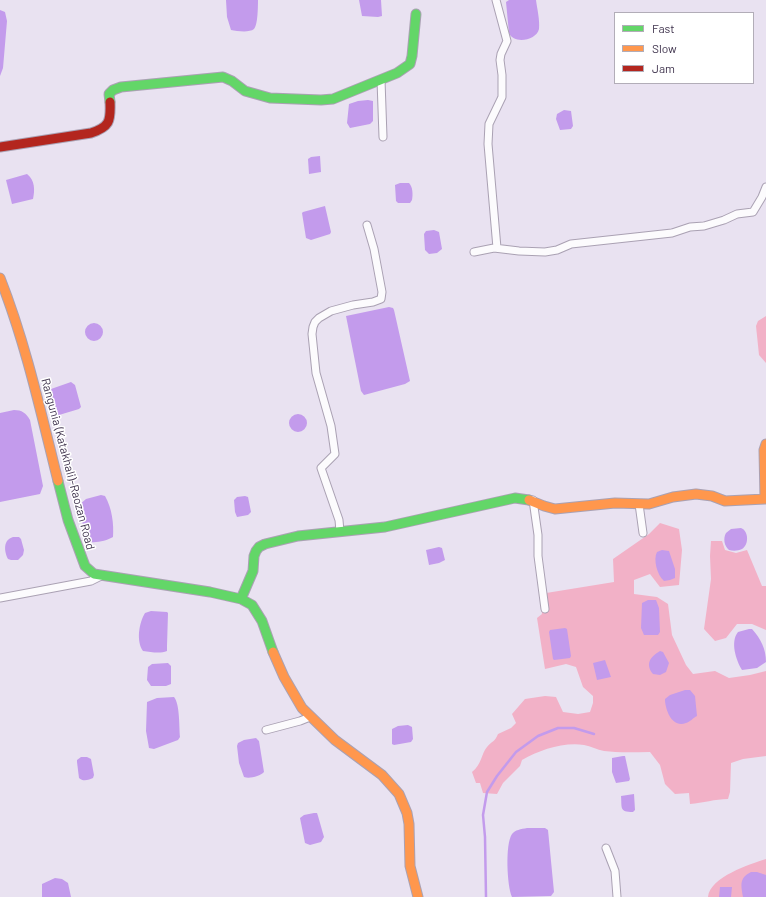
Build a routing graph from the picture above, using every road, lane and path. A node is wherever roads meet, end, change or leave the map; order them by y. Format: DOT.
graph roads {
  1 [pos="496,0"];
  2 [pos="416,14"];
  3 [pos="381,80"];
  4 [pos="383,137"];
  5 [pos="0,147"];
  6 [pos="766,187"];
  7 [pos="367,225"];
  8 [pos="497,248"];
  9 [pos="474,252"];
  10 [pos="0,278"];
  11 [pos="766,444"];
  12 [pos="533,500"];
  13 [pos="639,504"];
  14 [pos="340,532"];
  15 [pos="643,533"];
  16 [pos="101,576"];
  17 [pos="0,598"];
  18 [pos="241,599"];
  19 [pos="545,609"];
  20 [pos="310,716"];
  21 [pos="266,730"];
  22 [pos="606,848"];
  23 [pos="418,897"];
  24 [pos="617,897"];
  1 -- 8 [label="street"];
  2 -- 3 [label="street"];
  3 -- 4 [label="street"];
  3 -- 5 [label="street"];
  6 -- 8 [label="street"];
  7 -- 14 [label="street"];
  8 -- 9 [label="street"];
  10 -- 16 [label="street, Rangunia (Katakhali)-Raozan Road"];
  11 -- 13 [label="street"];
  12 -- 13 [label="street"];
  12 -- 14 [label="street"];
  12 -- 19 [label="street"];
  13 -- 15 [label="street"];
  14 -- 18 [label="street"];
  16 -- 17 [label="street"];
  16 -- 18 [label="street, Rangunia (Katakhali)-Raozan Road"];
  18 -- 20 [label="street, Rangunia (Katakhali)-Raozan Road"];
  20 -- 21 [label="street"];
  20 -- 23 [label="street, Rangunia (Katakhali)-Raozan Road"];
  22 -- 24 [label="street"];
}
